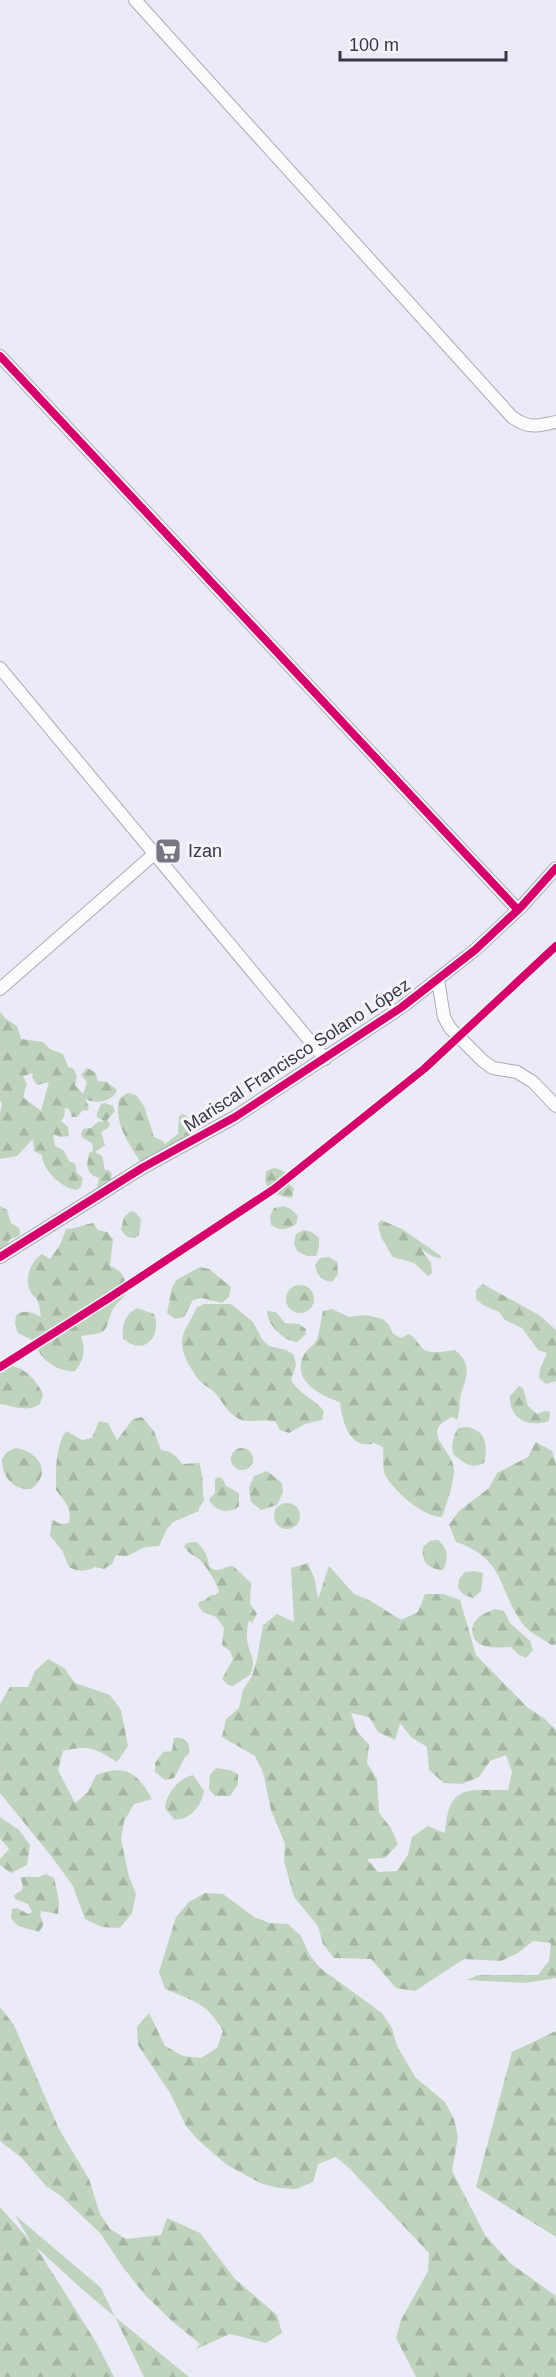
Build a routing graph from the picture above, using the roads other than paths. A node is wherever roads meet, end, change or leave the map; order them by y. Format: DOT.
graph roads {
  1 [pos="135,0"];
  2 [pos="0,356"];
  3 [pos="556,422"];
  4 [pos="0,668"];
  5 [pos="153,855"];
  6 [pos="556,868"];
  7 [pos="518,910"];
  8 [pos="438,980"];
  9 [pos="0,990"];
  10 [pos="325,1059"];
  11 [pos="556,1106"];
  12 [pos="0,1257"];
  1 -- 3 [label="street"];
  2 -- 7 [label="street"];
  4 -- 5 [label="street"];
  5 -- 9 [label="street"];
  5 -- 10 [label="street"];
  6 -- 7 [label="street, Mariscal Francisco Solano López"];
  7 -- 8 [label="street, Mariscal Francisco Solano López"];
  8 -- 10 [label="street, Mariscal Francisco Solano López"];
  8 -- 11 [label="street"];
  10 -- 12 [label="street, Mariscal Francisco Solano López"];
}
